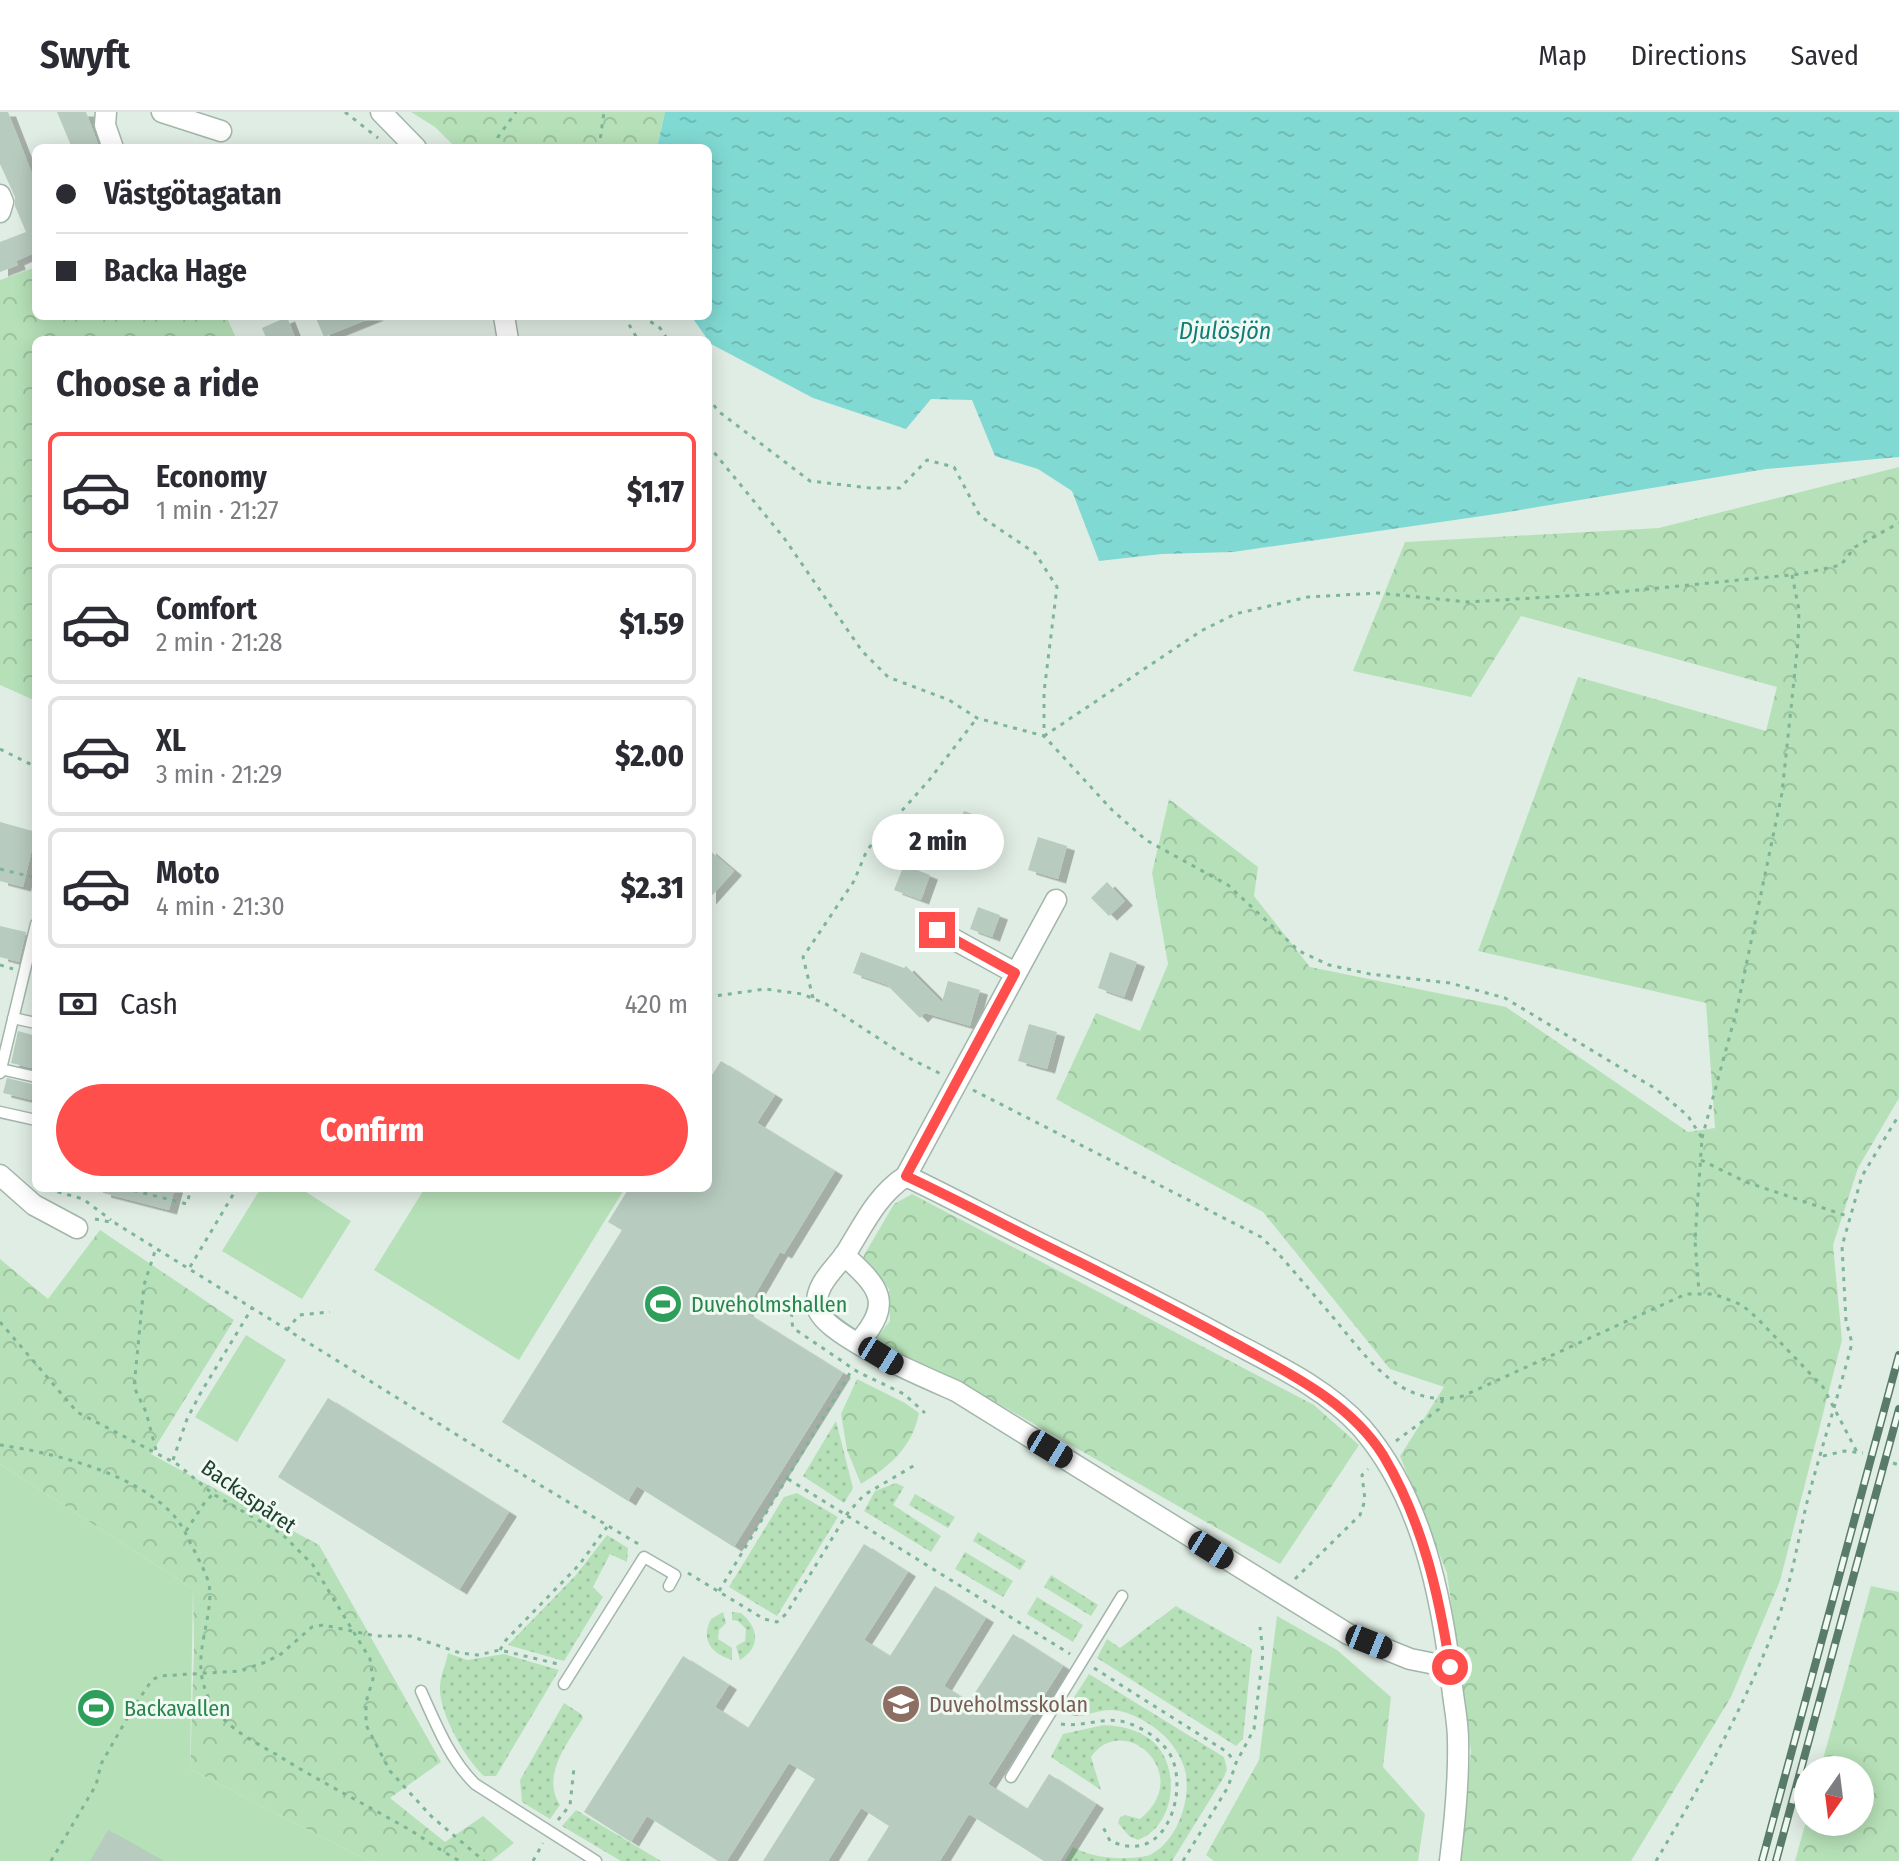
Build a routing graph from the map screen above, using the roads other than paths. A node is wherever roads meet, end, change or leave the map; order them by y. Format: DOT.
graph roads {
  1 [pos="106,112"];
  2 [pos="162,112"];
  3 [pos="381,112"];
  4 [pos="221,131"];
  5 [pos="112,144"];
  6 [pos="412,144"];
  7 [pos="0,195"];
  8 [pos="0,212"];
  9 [pos="1056,900"];
  10 [pos="937,930"];
  11 [pos="32,940"];
  12 [pos="24,971"];
  13 [pos="1015,973"];
  14 [pos="32,974"];
  15 [pos="13,1018"];
  16 [pos="32,1022"];
  17 [pos="0,1071"];
  18 [pos="32,1076"];
  19 [pos="0,1112"];
  20 [pos="32,1119"];
  21 [pos="0,1175"];
  22 [pos="906,1176"];
  23 [pos="77,1228"];
  24 [pos="844,1255"];
  25 [pos="859,1342"];
  26 [pos="669,1586"];
  27 [pos="1122,1596"];
  28 [pos="1450,1667"];
  29 [pos="564,1684"];
  30 [pos="421,1691"];
  31 [pos="1011,1777"];
  32 [pos="596,1861"];
  33 [pos="1450,1861"];
  1 -- 5 [label="street"];
  2 -- 4 [label="street"];
  3 -- 6 [label="street"];
  7 -- 8 [label="street"];
  9 -- 13 [label="street"];
  10 -- 13 [label="street"];
  11 -- 12 [label="lane"];
  12 -- 14 [label="lane"];
  12 -- 15 [label="lane"];
  13 -- 22 [label="street"];
  15 -- 16 [label="lane"];
  15 -- 17 [label="lane"];
  17 -- 18 [label="lane"];
  19 -- 20 [label="lane"];
  21 -- 23 [label="street"];
  22 -- 24 [label="street"];
  22 -- 28 [label="street"];
  24 -- 25 [label="street"];
  24 -- 25 [label="street"];
  25 -- 28 [label="street"];
  26 -- 29 [label="lane"];
  27 -- 31 [label="lane"];
  28 -- 33 [label="street"];
  30 -- 32 [label="lane"];
}
